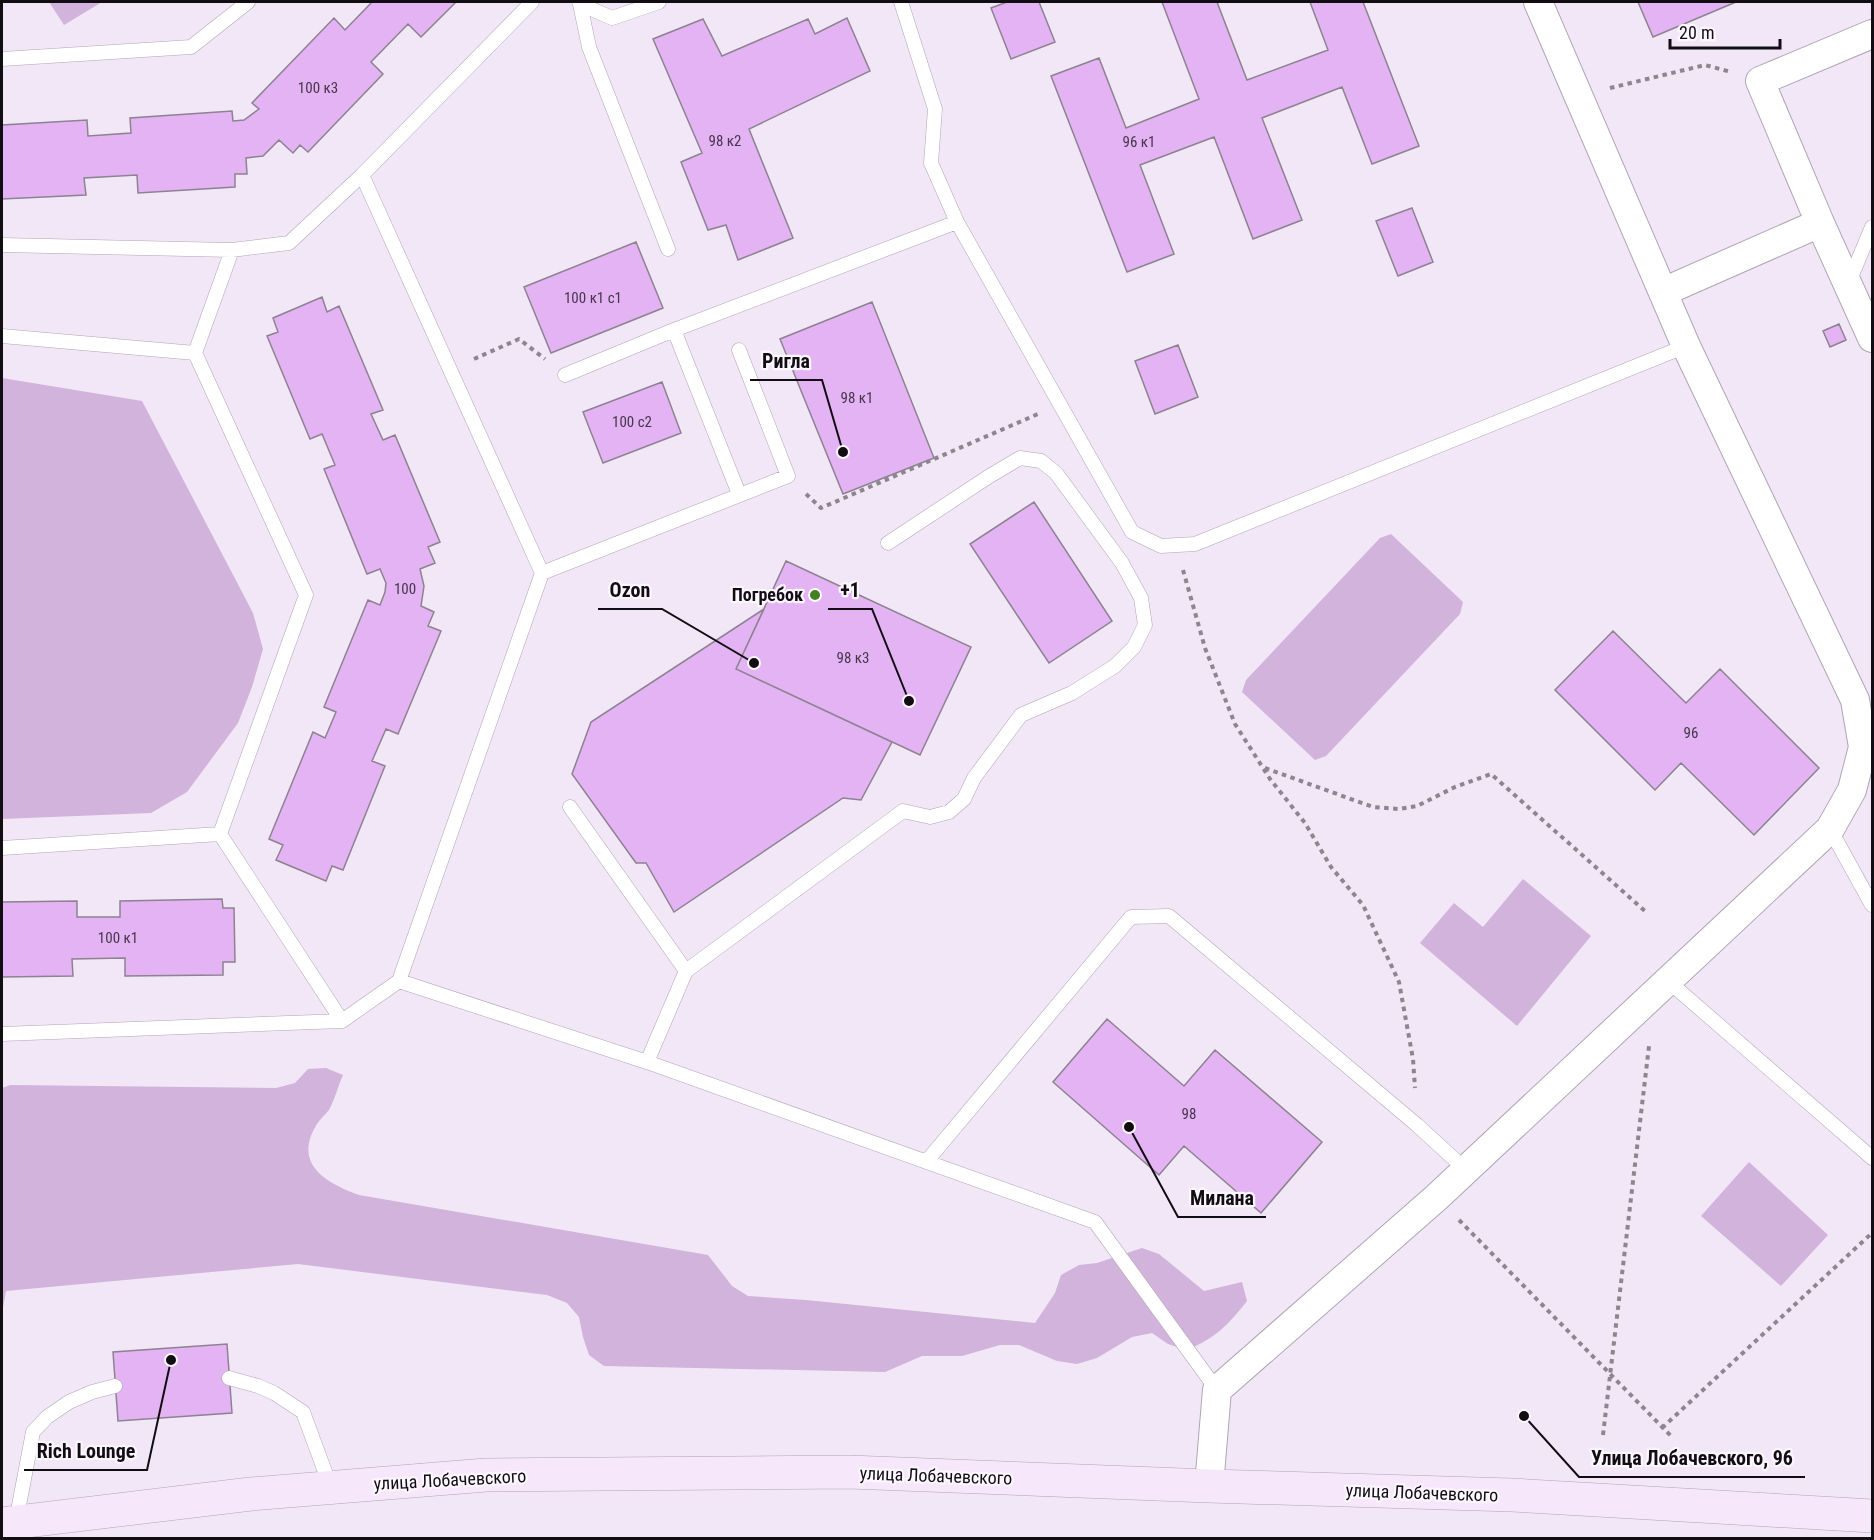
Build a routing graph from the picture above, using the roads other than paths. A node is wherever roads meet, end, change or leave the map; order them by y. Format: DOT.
graph roads {
  1 [pos="248,2"];
  2 [pos="532,2"];
  3 [pos="659,2"];
  4 [pos="901,2"];
  5 [pos="1538,2"];
  6 [pos="580,3"];
  7 [pos="1872,34"];
  8 [pos="2,59"];
  9 [pos="362,175"];
  10 [pos="957,222"];
  11 [pos="1820,223"];
  12 [pos="1872,227"];
  13 [pos="2,245"];
  14 [pos="668,249"];
  15 [pos="232,250"];
  16 [pos="1848,284"];
  17 [pos="1663,292"];
  18 [pos="674,330"];
  19 [pos="2,336"];
  20 [pos="1872,338"];
  21 [pos="1686,346"];
  22 [pos="739,350"];
  23 [pos="195,353"];
  24 [pos="564,375"];
  25 [pos="739,494"];
  26 [pos="888,543"];
  27 [pos="542,573"];
  28 [pos="570,807"];
  29 [pos="1830,829"];
  30 [pos="220,834"];
  31 [pos="2,848"];
  32 [pos="1872,905"];
  33 [pos="686,972"];
  34 [pos="399,981"];
  35 [pos="1662,988"];
  36 [pos="342,1021"];
  37 [pos="2,1034"];
  38 [pos="647,1062"];
  39 [pos="1872,1158"];
  40 [pos="926,1162"];
  41 [pos="1466,1170"];
  42 [pos="230,1378"];
  43 [pos="115,1386"];
  44 [pos="1218,1390"];
  45 [pos="1209,1486"];
  46 [pos="331,1488"];
  47 [pos="1872,1516"];
  48 [pos="9,1523"];
  1 -- 8 [label="lane"];
  2 -- 9 [label="lane"];
  3 -- 6 [label="lane"];
  4 -- 10 [label="lane"];
  5 -- 17 [label="street"];
  6 -- 14 [label="lane"];
  7 -- 11 [label="street"];
  9 -- 15 [label="lane"];
  9 -- 27 [label="lane"];
  10 -- 18 [label="lane"];
  10 -- 21 [label="lane"];
  11 -- 16 [label="street"];
  11 -- 17 [label="street"];
  12 -- 16 [label="lane"];
  13 -- 15 [label="lane"];
  15 -- 23 [label="lane"];
  16 -- 20 [label="street"];
  17 -- 21 [label="street"];
  18 -- 24 [label="lane"];
  18 -- 25 [label="lane"];
  19 -- 23 [label="lane"];
  21 -- 29 [label="street"];
  22 -- 25 [label="lane"];
  23 -- 30 [label="lane"];
  25 -- 27 [label="lane"];
  26 -- 33 [label="lane"];
  27 -- 34 [label="lane"];
  28 -- 33 [label="lane"];
  29 -- 32 [label="lane"];
  29 -- 35 [label="street"];
  30 -- 31 [label="lane"];
  30 -- 36 [label="lane"];
  33 -- 38 [label="lane"];
  34 -- 36 [label="lane"];
  34 -- 38 [label="lane"];
  35 -- 39 [label="lane"];
  35 -- 41 [label="street"];
  36 -- 37 [label="lane"];
  38 -- 40 [label="lane"];
  40 -- 41 [label="lane"];
  40 -- 44 [label="lane"];
  41 -- 44 [label="street"];
  42 -- 46 [label="lane"];
  43 -- 48 [label="lane"];
  44 -- 45 [label="street"];
  45 -- 46 [label="main road, улица Лобачевского"];
  45 -- 47 [label="main road, улица Лобачевского"];
  46 -- 48 [label="main road, улица Лобачевского"];
}
